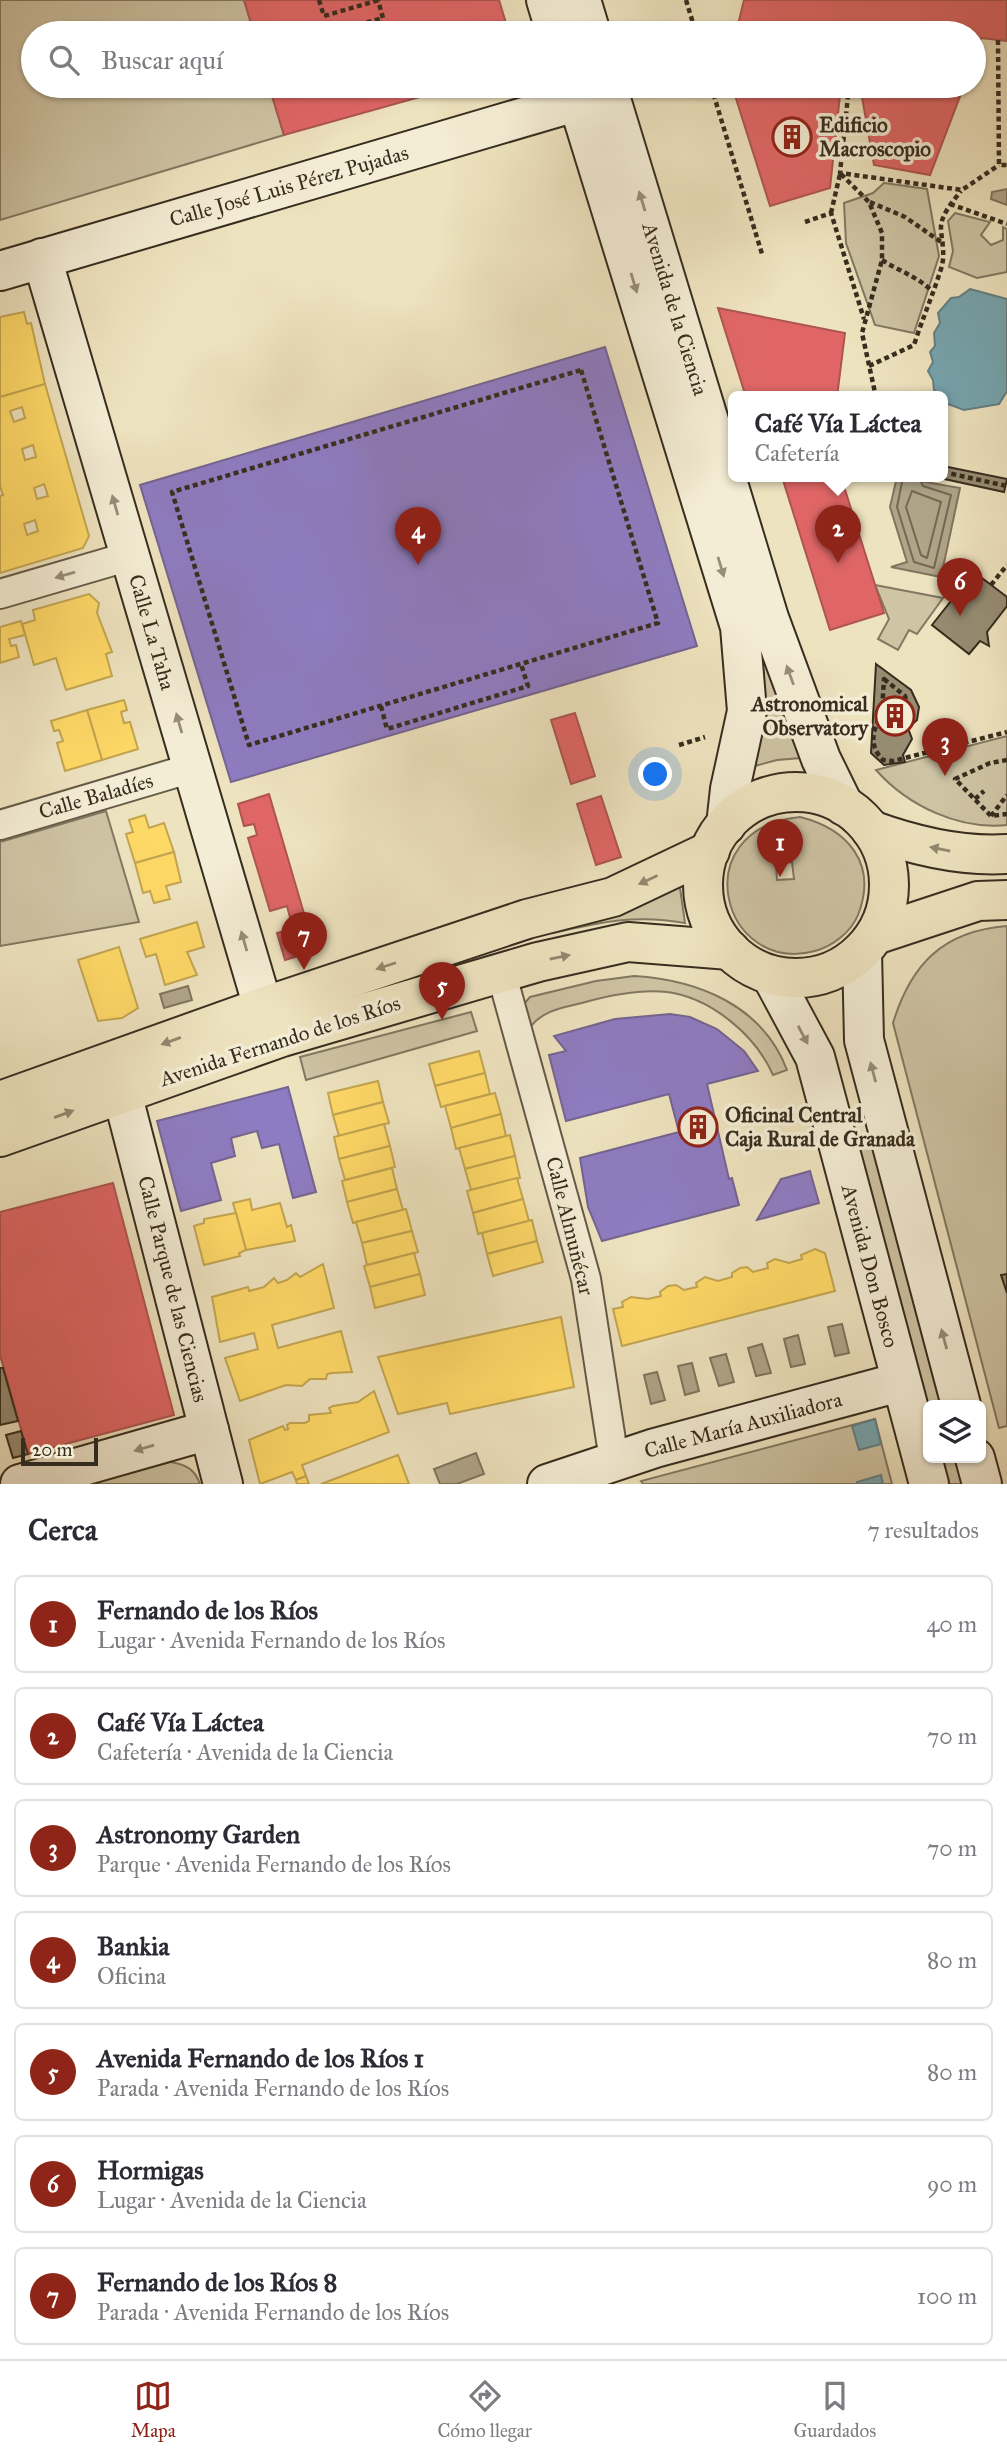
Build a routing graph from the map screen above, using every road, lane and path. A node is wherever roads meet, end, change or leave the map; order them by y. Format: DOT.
graph roads {
  1 [pos="319,0"];
  2 [pos="378,0"];
  3 [pos="546,0"];
  4 [pos="581,0"];
  5 [pos="686,0"];
  6 [pos="372,21"];
  7 [pos="552,21"];
  8 [pos="587,21"];
  9 [pos="692,21"];
  10 [pos="998,40"];
  11 [pos="565,98"];
  12 [pos="593,98"];
  13 [pos="594,98"];
  14 [pos="716,98"];
  15 [pos="848,98"];
  16 [pos="999,165"];
  17 [pos="1007,165"];
  18 [pos="840,173"];
  19 [pos="962,190"];
  20 [pos="869,202"];
  21 [pos="950,204"];
  22 [pos="831,213"];
  23 [pos="805,222"];
  24 [pos="1007,224"];
  25 [pos="945,245"];
  26 [pos="762,254"];
  27 [pos="42,258"];
  28 [pos="881,260"];
  29 [pos="0,271"];
  30 [pos="931,290"];
  31 [pos="864,319"];
  32 [pos="869,366"];
  33 [pos="875,391"];
  34 [pos="948,473"];
  35 [pos="1007,486"];
  36 [pos="130,556"];
  37 [pos="1007,565"];
  38 [pos="991,585"];
  39 [pos="0,594"];
  40 [pos="521,664"];
  41 [pos="380,706"];
  42 [pos="882,710"];
  43 [pos="1007,733"];
  44 [pos="705,737"];
  45 [pos="679,745"];
  46 [pos="1007,760"];
  47 [pos="192,768"];
  48 [pos="984,791"];
  49 [pos="1007,794"];
  50 [pos="975,799"];
  51 [pos="1007,814"];
  52 [pos="991,816"];
  53 [pos="858,818"];
  54 [pos="0,825"];
  55 [pos="718,838"];
  56 [pos="1007,854"];
  57 [pos="1007,900"];
  58 [pos="868,944"];
  59 [pos="730,950"];
  60 [pos="501,972"];
  61 [pos="771,975"];
  62 [pos="263,1007"];
  63 [pos="122,1093"];
  64 [pos="0,1101"];
  65 [pos="0,1137"];
  66 [pos="900,1382"];
  67 [pos="960,1400"];
  68 [pos="209,1430"];
  69 [pos="976,1463"];
  70 [pos="618,1472"];
  71 [pos="20,1484"];
  72 [pos="223,1484"];
  73 [pos="547,1484"];
  74 [pos="929,1484"];
  75 [pos="982,1484"];
  1 -- 2 [label="path"];
  2 -- 6 [label="path"];
  3 -- 7 [label="main road"];
  4 -- 8 [label="main road"];
  5 -- 9 [label="path"];
  10 -- 16 [label="path"];
  11 -- 27 [label="main road, Calle José Luis Pérez Pujadas"];
  12 -- 55 [label="main road, Avenida de la Ciencia, one-way"];
  53 -- 13 [label="main road, Avenida de la Ciencia, one-way"];
  14 -- 26 [label="path"];
  15 -- 18 [label="path"];
  16 -- 17 [label="path"];
  16 -- 19 [label="path"];
  18 -- 19 [label="path"];
  18 -- 20 [label="path"];
  18 -- 22 [label="path"];
  19 -- 21 [label="path"];
  20 -- 25 [label="path"];
  20 -- 28 [label="path"];
  21 -- 24 [label="path"];
  21 -- 25 [label="path"];
  22 -- 23 [label="path"];
  22 -- 31 [label="path"];
  25 -- 30 [label="path"];
  27 -- 29 [label="main road, Calle José Luis Pérez Pujadas"];
  36 -- 27 [label="main road, Calle La Taha, one-way"];
  28 -- 30 [label="path"];
  28 -- 31 [label="path"];
  30 -- 32 [label="path"];
  31 -- 32 [label="path"];
  32 -- 33 [label="path"];
  34 -- 35 [label="path"];
  36 -- 39 [label="street, one-way"];
  47 -- 36 [label="main road, Calle La Taha, one-way"];
  37 -- 38 [label="path"];
  40 -- 41 [label="path"];
  40 -- 41 [label="path"];
  40 -- 41 [label="path"];
  42 -- 42 [label="path"];
  42 -- 43 [label="path"];
  44 -- 45 [label="path"];
  46 -- 50 [label="path"];
  47 -- 54 [label="street, Calle Baladíes"];
  62 -- 47 [label="main road, Calle La Taha, one-way"];
  48 -- 50 [label="path"];
  49 -- 52 [label="path"];
  50 -- 52 [label="path"];
  51 -- 52 [label="path"];
  53 -- 55 [label="main road"];
  56 -- 53 [label="main road, one-way"];
  53 -- 58 [label="main road"];
  55 -- 59 [label="main road"];
  55 -- 62 [label="main road, Avenida Fernando de los Ríos, one-way"];
  57 -- 58 [label="main road"];
  58 -- 61 [label="main road"];
  67 -- 58 [label="main road, one-way"];
  60 -- 59 [label="main road, Avenida Fernando de los Ríos, one-way"];
  59 -- 61 [label="main road"];
  60 -- 63 [label="main road, Avenida Fernando de los Ríos"];
  60 -- 70 [label="street, Calle Almuñécar"];
  61 -- 66 [label="main road, Avenida Don Bosco, one-way"];
  62 -- 64 [label="main road, Avenida Fernando de los Ríos, one-way"];
  65 -- 63 [label="main road, Avenida Fernando de los Ríos, one-way"];
  63 -- 68 [label="main road, Calle Parque de las Ciencias"];
  66 -- 70 [label="main road, Calle María Auxiliadora"];
  66 -- 74 [label="main road, Avenida Don Bosco"];
  68 -- 71 [label="main road, one-way"];
  68 -- 72 [label="main road, Calle Parque de las Ciencias"];
  69 -- 75 [label="main road"];
  70 -- 73 [label="main road, Calle María Auxiliadora"];
}
